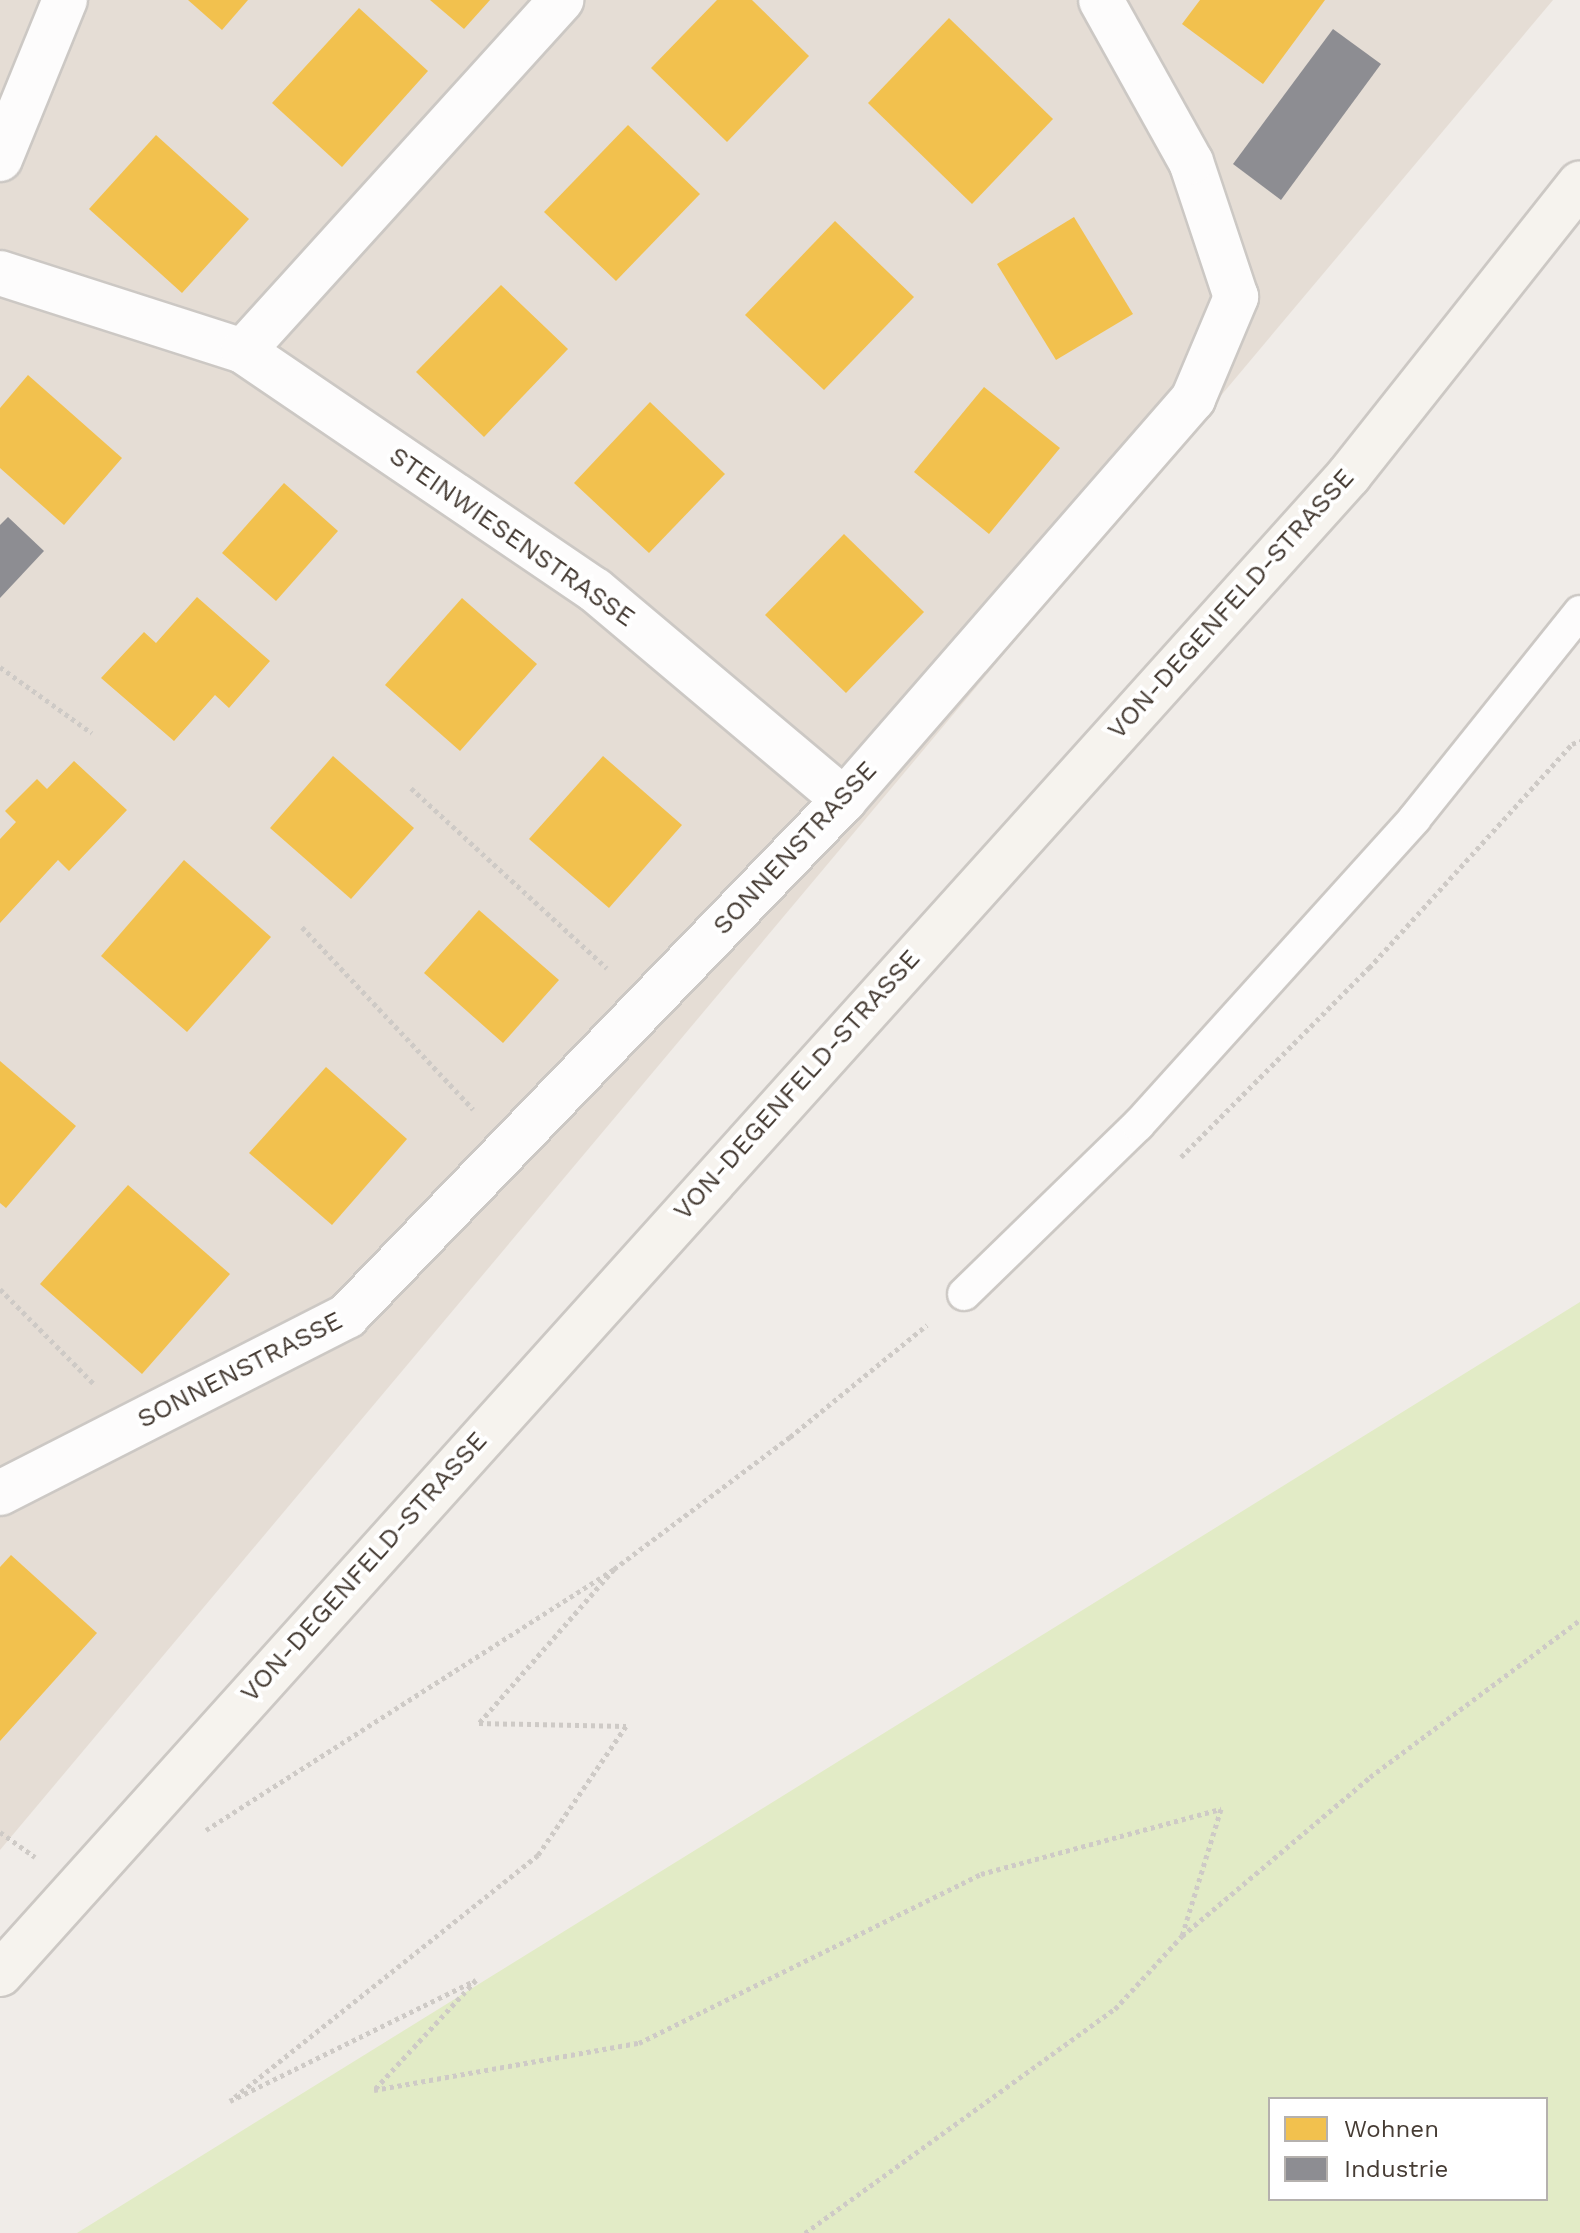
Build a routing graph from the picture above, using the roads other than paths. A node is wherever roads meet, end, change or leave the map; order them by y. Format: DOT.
graph roads {
  1 [pos="65,0"];
  2 [pos="561,0"];
  3 [pos="1101,0"];
  4 [pos="0,159"];
  5 [pos="1580,184"];
  6 [pos="0,273"];
  7 [pos="243,351"];
  8 [pos="1580,612"];
  9 [pos="844,800"];
  10 [pos="964,1294"];
  11 [pos="0,1493"];
  12 [pos="0,1974"];
  1 -- 4 [label="street"];
  2 -- 7 [label="street"];
  3 -- 9 [label="street, SONNENSTRASSE"];
  5 -- 12 [label="main road, VON-DEGENFELD-STRASSE"];
  6 -- 7 [label="street, STEINWIESENSTRASSE"];
  7 -- 9 [label="street, STEINWIESENSTRASSE"];
  8 -- 10 [label="lane"];
  9 -- 11 [label="street, SONNENSTRASSE"];
}
